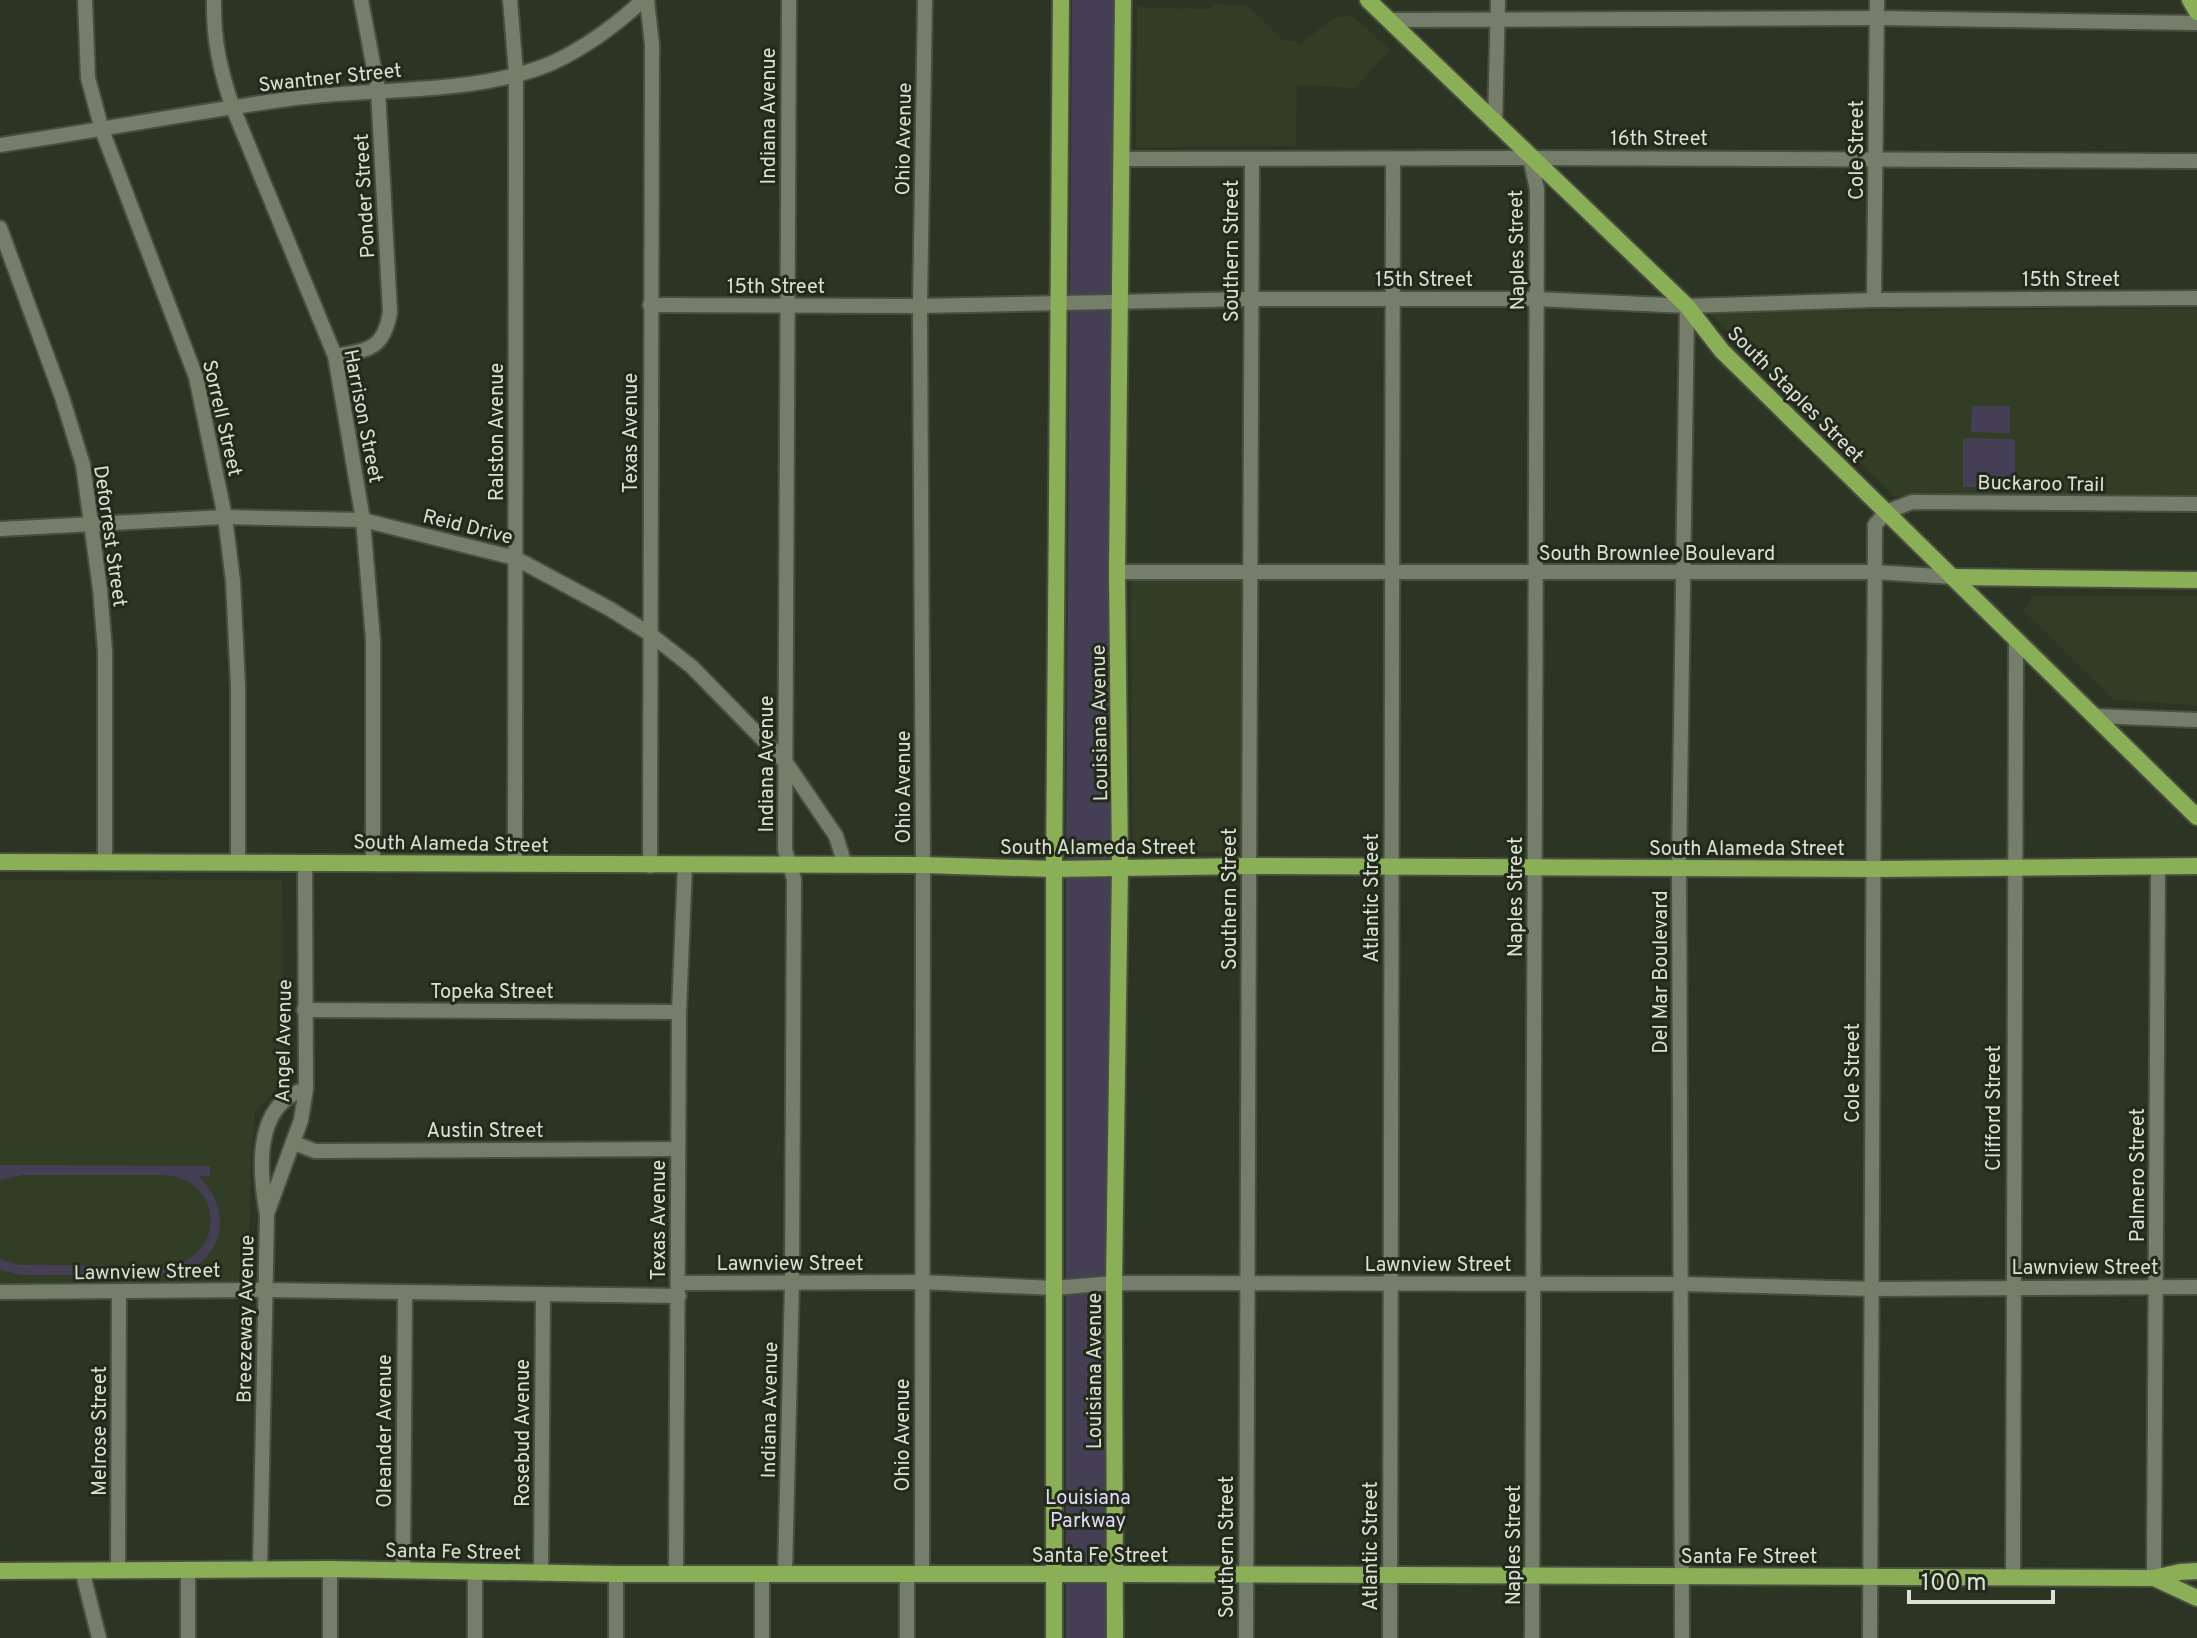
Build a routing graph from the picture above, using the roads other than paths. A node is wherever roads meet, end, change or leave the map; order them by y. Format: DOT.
graph roads {
  1 [pos="85,0"];
  2 [pos="214,0"];
  3 [pos="361,0"];
  4 [pos="510,0"];
  5 [pos="645,0"];
  6 [pos="789,0"];
  7 [pos="925,0"];
  8 [pos="1061,0"];
  9 [pos="1123,0"];
  10 [pos="1368,0"];
  11 [pos="1498,0"];
  12 [pos="1877,0"];
  13 [pos="2190,0"];
  14 [pos="2197,12"];
  15 [pos="1877,18"];
  16 [pos="1389,20"];
  17 [pos="1498,20"];
  18 [pos="2197,23"];
  19 [pos="516,73"];
  20 [pos="378,90"];
  21 [pos="233,108"];
  22 [pos="1495,124"];
  23 [pos="102,130"];
  24 [pos="0,145"];
  25 [pos="1530,158"];
  26 [pos="1875,158"];
  27 [pos="1122,159"];
  28 [pos="1393,159"];
  29 [pos="1252,160"];
  30 [pos="2197,161"];
  31 [pos="0,228"];
  32 [pos="2197,298"];
  33 [pos="1251,299"];
  34 [pos="1392,299"];
  35 [pos="1536,299"];
  36 [pos="1874,300"];
  37 [pos="1119,302"];
  38 [pos="650,305"];
  39 [pos="1060,305"];
  40 [pos="787,306"];
  41 [pos="920,306"];
  42 [pos="1687,306"];
  43 [pos="335,356"];
  44 [pos="2197,504"];
  45 [pos="1886,512"];
  46 [pos="225,517"];
  47 [pos="363,520"];
  48 [pos="91,523"];
  49 [pos="0,529"];
  50 [pos="515,558"];
  51 [pos="1392,571"];
  52 [pos="1117,572"];
  53 [pos="1250,572"];
  54 [pos="1685,572"];
  55 [pos="1874,572"];
  56 [pos="1535,574"];
  57 [pos="1953,577"];
  58 [pos="2197,580"];
  59 [pos="650,634"];
  60 [pos="2016,639"];
  61 [pos="2095,716"];
  62 [pos="2197,720"];
  63 [pos="787,764"];
  64 [pos="2197,817"];
  65 [pos="0,862"];
  66 [pos="305,862"];
  67 [pos="373,862"];
  68 [pos="105,863"];
  69 [pos="238,863"];
  70 [pos="515,864"];
  71 [pos="685,865"];
  72 [pos="790,865"];
  73 [pos="845,865"];
  74 [pos="923,865"];
  75 [pos="650,866"];
  76 [pos="1249,866"];
  77 [pos="1391,866"];
  78 [pos="2197,866"];
  79 [pos="1120,867"];
  80 [pos="1679,867"];
  81 [pos="2014,867"];
  82 [pos="2158,867"];
  83 [pos="1535,868"];
  84 [pos="1054,869"];
  85 [pos="1874,869"];
  86 [pos="304,1010"];
  87 [pos="679,1012"];
  88 [pos="306,1089"];
  89 [pos="294,1143"];
  90 [pos="678,1149"];
  91 [pos="267,1215"];
  92 [pos="921,1282"];
  93 [pos="792,1283"];
  94 [pos="1114,1283"];
  95 [pos="1247,1284"];
  96 [pos="1391,1284"];
  97 [pos="1533,1284"];
  98 [pos="1683,1284"];
  99 [pos="2013,1287"];
  100 [pos="2157,1287"];
  101 [pos="2197,1287"];
  102 [pos="1054,1288"];
  103 [pos="678,1289"];
  104 [pos="1871,1289"];
  105 [pos="265,1290"];
  106 [pos="0,1292"];
  107 [pos="119,1292"];
  108 [pos="405,1293"];
  109 [pos="543,1294"];
  110 [pos="188,1569"];
  111 [pos="330,1569"];
  112 [pos="82,1570"];
  113 [pos="118,1570"];
  114 [pos="260,1570"];
  115 [pos="403,1570"];
  116 [pos="0,1571"];
  117 [pos="2197,1571"];
  118 [pos="475,1572"];
  119 [pos="541,1574"];
  120 [pos="616,1574"];
  121 [pos="676,1574"];
  122 [pos="762,1574"];
  123 [pos="785,1574"];
  124 [pos="915,1574"];
  125 [pos="1114,1574"];
  126 [pos="1055,1575"];
  127 [pos="1246,1575"];
  128 [pos="1390,1575"];
  129 [pos="1533,1576"];
  130 [pos="1683,1576"];
  131 [pos="1870,1577"];
  132 [pos="2013,1577"];
  133 [pos="2154,1578"];
  134 [pos="2197,1598"];
  135 [pos="99,1638"];
  136 [pos="188,1638"];
  137 [pos="330,1638"];
  138 [pos="475,1638"];
  139 [pos="616,1638"];
  140 [pos="762,1638"];
  141 [pos="907,1638"];
  142 [pos="1054,1638"];
  143 [pos="1115,1638"];
  144 [pos="1246,1638"];
  145 [pos="1390,1638"];
  146 [pos="1532,1638"];
  147 [pos="1682,1638"];
  148 [pos="1870,1638"];
  1 -- 23 [label="street, Sorrell Street"];
  2 -- 21 [label="street, Harrison Street"];
  3 -- 20 [label="street, Ponder Street"];
  4 -- 19 [label="street, Ralston Avenue"];
  5 -- 19 [label="street, Swantner Street"];
  5 -- 38 [label="street, Texas Avenue"];
  6 -- 40 [label="street, Indiana Avenue"];
  7 -- 41 [label="street, Ohio Avenue"];
  8 -- 39 [label="main road, Louisiana Avenue"];
  9 -- 27 [label="main road, Louisiana Avenue"];
  10 -- 16 [label="main road, South Staples Street"];
  11 -- 17 [label="street"];
  12 -- 15 [label="street, Cole Street"];
  13 -- 14 [label="main road"];
  15 -- 17 [label="street"];
  15 -- 18 [label="street"];
  15 -- 26 [label="street, Cole Street"];
  16 -- 17 [label="street"];
  16 -- 22 [label="main road, South Staples Street"];
  17 -- 22 [label="street"];
  19 -- 20 [label="street, Swantner Street"];
  19 -- 50 [label="street, Ralston Avenue"];
  20 -- 21 [label="street, Swantner Street"];
  20 -- 43 [label="street, Ponder Street"];
  21 -- 23 [label="street, Swantner Street"];
  21 -- 43 [label="street, Harrison Street"];
  22 -- 25 [label="main road, South Staples Street"];
  23 -- 24 [label="street, Swantner Street"];
  23 -- 46 [label="street, Sorrell Street"];
  25 -- 26 [label="street, 16th Street"];
  25 -- 28 [label="street, 16th Street"];
  25 -- 35 [label="street, Naples Street"];
  25 -- 42 [label="main road, South Staples Street"];
  26 -- 30 [label="street, 16th Street"];
  26 -- 36 [label="street, Cole Street"];
  27 -- 29 [label="street, 16th Street"];
  27 -- 37 [label="main road, Louisiana Avenue"];
  28 -- 29 [label="street, 16th Street"];
  28 -- 34 [label="street, Atlantic Street"];
  29 -- 33 [label="street, Southern Street"];
  31 -- 48 [label="street, Deforrest Street"];
  32 -- 36 [label="street, 15th Street"];
  33 -- 34 [label="street, 15th Street"];
  33 -- 37 [label="street, 15th Street"];
  33 -- 53 [label="street, Southern Street"];
  34 -- 35 [label="street, 15th Street"];
  34 -- 51 [label="street, Atlantic Street"];
  35 -- 42 [label="street, 15th Street"];
  35 -- 56 [label="street, Naples Street"];
  36 -- 42 [label="street, 15th Street"];
  37 -- 39 [label="street, 15th Street"];
  37 -- 52 [label="main road, Louisiana Avenue"];
  38 -- 40 [label="street, 15th Street"];
  38 -- 59 [label="street, Texas Avenue"];
  39 -- 41 [label="street, 15th Street"];
  39 -- 84 [label="main road, Louisiana Avenue"];
  40 -- 41 [label="street, 15th Street"];
  40 -- 63 [label="street, Indiana Avenue"];
  41 -- 74 [label="street, Ohio Avenue"];
  42 -- 45 [label="main road, South Staples Street"];
  42 -- 54 [label="street, Del Mar Boulevard"];
  43 -- 47 [label="street, Harrison Street"];
  44 -- 45 [label="street, Buckaroo Trail"];
  45 -- 55 [label="street, Cole Street"];
  45 -- 57 [label="main road, South Staples Street"];
  46 -- 47 [label="street, Reid Drive"];
  46 -- 48 [label="street, Reid Drive"];
  46 -- 69 [label="street, Sorrell Street"];
  47 -- 50 [label="street, Reid Drive"];
  47 -- 67 [label="street, Harrison Street"];
  48 -- 49 [label="street, Reid Drive"];
  48 -- 68 [label="street, Deforrest Street"];
  50 -- 59 [label="street, Reid Drive"];
  50 -- 70 [label="street, Ralston Avenue"];
  51 -- 53 [label="street, South Brownlee Boulevard"];
  51 -- 56 [label="street, South Brownlee Boulevard"];
  51 -- 77 [label="street, Atlantic Street"];
  52 -- 53 [label="street, South Brownlee Boulevard"];
  52 -- 79 [label="main road, Louisiana Avenue"];
  53 -- 76 [label="street, Southern Street"];
  54 -- 55 [label="street, South Brownlee Boulevard"];
  54 -- 56 [label="street, South Brownlee Boulevard"];
  54 -- 80 [label="street, Del Mar Boulevard"];
  55 -- 57 [label="street, South Brownlee Boulevard"];
  55 -- 85 [label="street, Cole Street"];
  56 -- 83 [label="street, Naples Street"];
  57 -- 58 [label="main road, South Brownlee Boulevard"];
  57 -- 60 [label="main road, South Staples Street"];
  59 -- 63 [label="street, Reid Drive"];
  59 -- 75 [label="street, Texas Avenue"];
  60 -- 61 [label="main road, South Staples Street"];
  60 -- 81 [label="street, Clifford Street"];
  61 -- 62 [label="street"];
  61 -- 64 [label="main road, South Staples Street"];
  63 -- 72 [label="street, Indiana Avenue"];
  63 -- 73 [label="street, Reid Drive"];
  65 -- 68 [label="main road, South Alameda Street"];
  66 -- 67 [label="main road, South Alameda Street"];
  66 -- 69 [label="main road, South Alameda Street"];
  66 -- 86 [label="street, Angel Avenue"];
  67 -- 70 [label="main road, South Alameda Street"];
  68 -- 69 [label="main road, South Alameda Street"];
  70 -- 75 [label="main road, South Alameda Street"];
  71 -- 72 [label="main road, South Alameda Street"];
  71 -- 75 [label="main road, South Alameda Street"];
  71 -- 87 [label="street, Texas Avenue"];
  72 -- 73 [label="main road, South Alameda Street"];
  72 -- 93 [label="street, Indiana Avenue"];
  73 -- 74 [label="main road, South Alameda Street"];
  74 -- 84 [label="main road, South Alameda Street"];
  74 -- 92 [label="street, Ohio Avenue"];
  76 -- 77 [label="main road, South Alameda Street"];
  76 -- 79 [label="main road, South Alameda Street"];
  76 -- 95 [label="street, Southern Street"];
  77 -- 83 [label="main road, South Alameda Street"];
  77 -- 96 [label="street, Atlantic Street"];
  78 -- 82 [label="main road, South Alameda Street"];
  79 -- 84 [label="main road, South Alameda Street"];
  79 -- 94 [label="main road, Louisiana Avenue"];
  80 -- 83 [label="main road, South Alameda Street"];
  80 -- 85 [label="main road, South Alameda Street"];
  80 -- 98 [label="street, Del Mar Boulevard"];
  81 -- 82 [label="main road, South Alameda Street"];
  81 -- 85 [label="main road, South Alameda Street"];
  81 -- 99 [label="street, Clifford Street"];
  82 -- 100 [label="street, Palmero Street"];
  83 -- 97 [label="street, Naples Street"];
  84 -- 102 [label="main road, Louisiana Avenue"];
  85 -- 104 [label="street, Cole Street"];
  86 -- 87 [label="street, Topeka Street"];
  86 -- 88 [label="street, Angel Avenue"];
  87 -- 90 [label="street, Texas Avenue"];
  88 -- 89 [label="street, Angel Avenue"];
  88 -- 91 [label="street, Breezeway Avenue"];
  89 -- 90 [label="street, Austin Street"];
  89 -- 91 [label="street, Angel Avenue"];
  90 -- 103 [label="street, Texas Avenue"];
  91 -- 105 [label="street, Breezeway Avenue"];
  92 -- 93 [label="street, Lawnview Street"];
  92 -- 102 [label="street, Lawnview Street"];
  92 -- 124 [label="street, Ohio Avenue"];
  93 -- 103 [label="street, Lawnview Street"];
  93 -- 123 [label="street, Indiana Avenue"];
  94 -- 95 [label="street, Lawnview Street"];
  94 -- 102 [label="street, Lawnview Street"];
  94 -- 125 [label="main road, Louisiana Avenue"];
  95 -- 96 [label="street, Lawnview Street"];
  95 -- 127 [label="street, Southern Street"];
  96 -- 97 [label="street, Lawnview Street"];
  96 -- 128 [label="street, Atlantic Street"];
  97 -- 98 [label="street, Lawnview Street"];
  97 -- 129 [label="street, Naples Street"];
  98 -- 104 [label="street, Lawnview Street"];
  98 -- 130 [label="street, Del Mar Boulevard"];
  99 -- 100 [label="street, Lawnview Street"];
  99 -- 104 [label="street, Lawnview Street"];
  99 -- 132 [label="street, Clifford Street"];
  100 -- 101 [label="street, Lawnview Street"];
  100 -- 133 [label="street, Palmero Street"];
  102 -- 126 [label="main road, Louisiana Avenue"];
  103 -- 109 [label="street, Lawnview Street"];
  103 -- 121 [label="street, Texas Avenue"];
  104 -- 131 [label="street, Cole Street"];
  105 -- 107 [label="street, Lawnview Street"];
  105 -- 108 [label="street, Lawnview Street"];
  105 -- 114 [label="street, Breezeway Avenue"];
  106 -- 107 [label="street, Lawnview Street"];
  107 -- 113 [label="street, Melrose Street"];
  108 -- 109 [label="street, Lawnview Street"];
  108 -- 115 [label="street, Oleander Avenue"];
  109 -- 119 [label="street, Rosebud Avenue"];
  110 -- 113 [label="main road, Santa Fe Street"];
  110 -- 114 [label="main road, Santa Fe Street"];
  110 -- 136 [label="street"];
  111 -- 114 [label="main road, Santa Fe Street"];
  111 -- 115 [label="main road, Santa Fe Street"];
  111 -- 137 [label="street"];
  112 -- 113 [label="main road, Santa Fe Street"];
  112 -- 116 [label="main road, Santa Fe Street"];
  112 -- 135 [label="street"];
  115 -- 118 [label="main road, Santa Fe Street"];
  117 -- 133 [label="main road"];
  118 -- 119 [label="main road, Santa Fe Street"];
  118 -- 138 [label="street"];
  119 -- 120 [label="main road, Santa Fe Street"];
  120 -- 121 [label="main road, Santa Fe Street"];
  120 -- 139 [label="street"];
  121 -- 122 [label="main road, Santa Fe Street"];
  122 -- 123 [label="main road, Santa Fe Street"];
  122 -- 140 [label="street"];
  123 -- 124 [label="main road, Santa Fe Street"];
  124 -- 126 [label="main road, Santa Fe Street"];
  124 -- 141 [label="street, Ohio Avenue"];
  125 -- 126 [label="main road, Santa Fe Street"];
  125 -- 127 [label="main road, Santa Fe Street"];
  125 -- 143 [label="main road, Louisiana Avenue"];
  126 -- 142 [label="main road, Louisiana Avenue"];
  127 -- 128 [label="main road, Santa Fe Street"];
  127 -- 144 [label="street, Southern Street"];
  128 -- 129 [label="main road, Santa Fe Street"];
  128 -- 145 [label="street, Atlantic Street"];
  129 -- 130 [label="main road, Santa Fe Street"];
  129 -- 146 [label="street, Naples Street"];
  130 -- 131 [label="main road, Santa Fe Street"];
  130 -- 147 [label="street, Del Mar Boulevard"];
  131 -- 132 [label="main road, Santa Fe Street"];
  131 -- 148 [label="street, Cole Street"];
  132 -- 133 [label="main road, Santa Fe Street"];
  133 -- 134 [label="main road, Santa Fe Street"];
}
